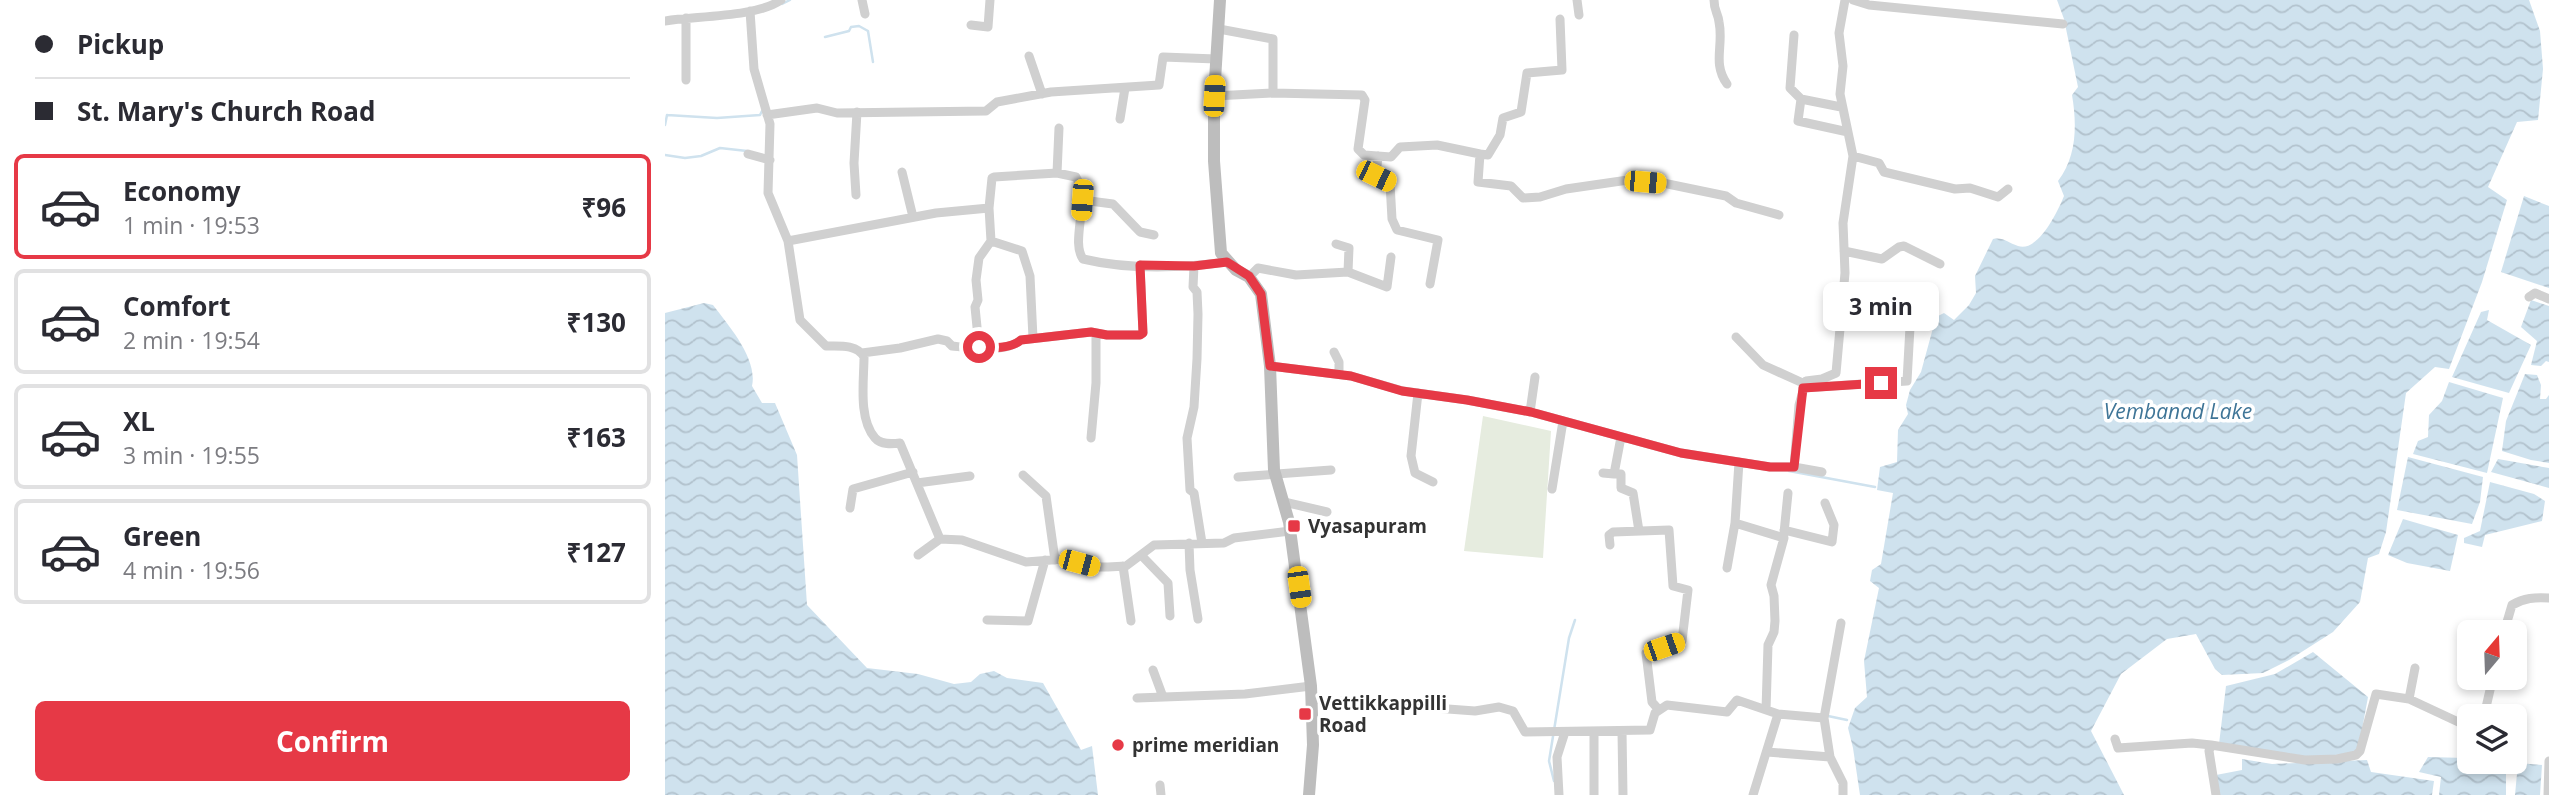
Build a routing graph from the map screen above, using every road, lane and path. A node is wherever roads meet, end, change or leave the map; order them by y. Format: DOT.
graph roads {
  1 [pos="781,0"];
  2 [pos="862,0"];
  3 [pos="990,0"];
  4 [pos="1220,0"];
  5 [pos="1577,0"];
  6 [pos="1714,0"];
  7 [pos="1845,0"];
  8 [pos="1853,0"];
  9 [pos="1869,2"];
  10 [pos="750,11"];
  11 [pos="865,14"];
  12 [pos="1579,15"];
  13 [pos="687,18"];
  14 [pos="1560,19"];
  15 [pos="665,21"];
  16 [pos="2063,24"];
  17 [pos="971,25"];
  18 [pos="1219,29"];
  19 [pos="1794,35"];
  20 [pos="1029,56"];
  21 [pos="1216,59"];
  22 [pos="686,80"];
  23 [pos="1727,84"];
  24 [pos="1125,88"];
  25 [pos="1273,93"];
  26 [pos="1042,94"];
  27 [pos="1214,96"];
  28 [pos="1801,99"];
  29 [pos="1842,107"];
  30 [pos="857,112"];
  31 [pos="767,115"];
  32 [pos="1120,119"];
  33 [pos="1059,128"];
  34 [pos="1848,132"];
  35 [pos="1480,154"];
  36 [pos="748,155"];
  37 [pos="1377,156"];
  38 [pos="1853,156"];
  39 [pos="770,159"];
  40 [pos="901,172"];
  41 [pos="1057,173"];
  42 [pos="2008,189"];
  43 [pos="856,195"];
  44 [pos="1082,200"];
  45 [pos="989,208"];
  46 [pos="1779,215"];
  47 [pos="913,217"];
  48 [pos="1154,235"];
  49 [pos="788,241"];
  50 [pos="991,241"];
  51 [pos="1336,244"];
  52 [pos="1844,251"];
  53 [pos="1391,257"];
  54 [pos="1227,262"];
  55 [pos="1940,264"];
  56 [pos="1140,265"];
  57 [pos="1194,266"];
  58 [pos="1347,272"];
  59 [pos="1249,276"];
  60 [pos="1430,284"];
  61 [pos="2529,297"];
  62 [pos="2549,299"];
  63 [pos="1843,312"];
  64 [pos="1096,333"];
  65 [pos="1736,337"];
  66 [pos="1033,338"];
  67 [pos="979,347"];
  68 [pos="1333,352"];
  69 [pos="862,353"];
  70 [pos="1270,366"];
  71 [pos="1339,374"];
  72 [pos="1535,377"];
  73 [pos="1804,386"];
  74 [pos="1418,393"];
  75 [pos="1530,412"];
  76 [pos="1563,421"];
  77 [pos="1621,437"];
  78 [pos="1091,438"];
  79 [pos="1707,444"];
  80 [pos="1703,456"];
  81 [pos="1739,462"];
  82 [pos="1794,467"];
  83 [pos="1331,470"];
  84 [pos="913,471"];
  85 [pos="1822,472"];
  86 [pos="1603,473"];
  87 [pos="1277,474"];
  88 [pos="1614,474"];
  89 [pos="1023,475"];
  90 [pos="970,476"];
  91 [pos="1238,477"];
  92 [pos="1433,482"];
  93 [pos="917,483"];
  94 [pos="1552,489"];
  95 [pos="1788,494"];
  96 [pos="1284,502"];
  97 [pos="1825,503"];
  98 [pos="850,508"];
  99 [pos="1327,512"];
  100 [pos="1735,523"];
  101 [pos="1639,530"];
  102 [pos="1290,531"];
  103 [pos="1784,534"];
  104 [pos="940,539"];
  105 [pos="1202,543"];
  106 [pos="1189,544"];
  107 [pos="1609,545"];
  108 [pos="919,555"];
  109 [pos="1141,555"];
  110 [pos="1050,560"];
  111 [pos="1123,566"];
  112 [pos="1727,568"];
  113 [pos="2549,598"];
  114 [pos="1170,616"];
  115 [pos="1198,619"];
  116 [pos="987,620"];
  117 [pos="2508,620"];
  118 [pos="1131,621"];
  119 [pos="1842,623"];
  120 [pos="2415,668"];
  121 [pos="1153,670"];
  122 [pos="1312,693"];
  123 [pos="1163,697"];
  124 [pos="1137,698"];
  125 [pos="2409,699"];
  126 [pos="1659,710"];
  127 [pos="1766,710"];
  128 [pos="1778,714"];
  129 [pos="1824,718"];
  130 [pos="2457,721"];
  131 [pos="1594,731"];
  132 [pos="1622,731"];
  133 [pos="1565,732"];
  134 [pos="2115,739"];
  135 [pos="2211,745"];
  136 [pos="1767,752"];
  137 [pos="1830,757"];
  138 [pos="2549,761"];
  139 [pos="1309,795"];
  140 [pos="1559,795"];
  141 [pos="1594,795"];
  142 [pos="1623,795"];
  143 [pos="1753,795"];
  144 [pos="1843,795"];
  145 [pos="2216,795"];
  146 [pos="2549,795"];
  1 -- 10 [label="street"];
  2 -- 11 [label="street"];
  3 -- 17 [label="street"];
  4 -- 18 [label="main road"];
  5 -- 12 [label="street"];
  6 -- 23 [label="street"];
  7 -- 29 [label="street"];
  8 -- 9 [label="street"];
  9 -- 16 [label="street"];
  10 -- 13 [label="street"];
  10 -- 31 [label="street"];
  13 -- 15 [label="street"];
  13 -- 22 [label="street"];
  14 -- 35 [label="street"];
  18 -- 21 [label="main road"];
  18 -- 25 [label="street"];
  19 -- 28 [label="street"];
  20 -- 26 [label="street"];
  21 -- 24 [label="street"];
  21 -- 27 [label="main road"];
  24 -- 26 [label="street"];
  24 -- 32 [label="street"];
  25 -- 27 [label="street"];
  25 -- 37 [label="street"];
  26 -- 30 [label="street"];
  27 -- 54 [label="main road"];
  28 -- 29 [label="street"];
  28 -- 34 [label="street"];
  29 -- 34 [label="street"];
  30 -- 31 [label="street"];
  30 -- 43 [label="street"];
  31 -- 39 [label="street"];
  33 -- 41 [label="street"];
  34 -- 38 [label="street"];
  35 -- 37 [label="street"];
  35 -- 46 [label="street"];
  36 -- 39 [label="street"];
  37 -- 60 [label="street"];
  38 -- 42 [label="street"];
  38 -- 52 [label="street"];
  39 -- 49 [label="street"];
  40 -- 47 [label="street"];
  41 -- 44 [label="street"];
  41 -- 45 [label="street"];
  44 -- 48 [label="street"];
  44 -- 56 [label="street"];
  45 -- 47 [label="street"];
  45 -- 50 [label="street"];
  47 -- 49 [label="street"];
  49 -- 69 [label="street"];
  50 -- 66 [label="street"];
  50 -- 67 [label="street"];
  51 -- 58 [label="street"];
  52 -- 55 [label="street"];
  52 -- 63 [label="street"];
  53 -- 58 [label="street"];
  54 -- 57 [label="street"];
  54 -- 59 [label="main road"];
  56 -- 57 [label="street"];
  56 -- 64 [label="street"];
  57 -- 105 [label="street"];
  58 -- 59 [label="street"];
  59 -- 70 [label="main road"];
  61 -- 62 [label="street"];
  63 -- 73 [label="street"];
  63 -- 73 [label="street"];
  64 -- 66 [label="street"];
  64 -- 78 [label="street"];
  65 -- 73 [label="street"];
  66 -- 67 [label="street"];
  67 -- 69 [label="street"];
  68 -- 71 [label="street"];
  69 -- 84 [label="street"];
  70 -- 71 [label="street"];
  70 -- 87 [label="main road"];
  71 -- 74 [label="street"];
  72 -- 75 [label="street"];
  73 -- 82 [label="street"];
  74 -- 75 [label="street"];
  74 -- 92 [label="street"];
  75 -- 76 [label="street"];
  76 -- 77 [label="street"];
  76 -- 94 [label="street"];
  77 -- 80 [label="street"];
  77 -- 88 [label="street"];
  79 -- 80 [label="street"];
  80 -- 81 [label="street"];
  81 -- 82 [label="street"];
  81 -- 100 [label="street"];
  82 -- 85 [label="street"];
  83 -- 87 [label="street"];
  84 -- 93 [label="street"];
  84 -- 98 [label="street"];
  86 -- 88 [label="street"];
  87 -- 91 [label="street"];
  87 -- 96 [label="main road"];
  88 -- 101 [label="street"];
  89 -- 110 [label="street"];
  90 -- 93 [label="street"];
  93 -- 104 [label="street"];
  95 -- 103 [label="street"];
  96 -- 99 [label="street"];
  96 -- 102 [label="main road"];
  97 -- 103 [label="street"];
  100 -- 103 [label="street"];
  100 -- 112 [label="street"];
  101 -- 107 [label="street"];
  101 -- 126 [label="street"];
  102 -- 105 [label="street"];
  102 -- 122 [label="main road"];
  103 -- 127 [label="street"];
  104 -- 108 [label="street"];
  104 -- 110 [label="street"];
  105 -- 106 [label="street"];
  106 -- 109 [label="street"];
  106 -- 115 [label="street"];
  109 -- 111 [label="street"];
  109 -- 114 [label="street"];
  110 -- 111 [label="street"];
  110 -- 116 [label="street"];
  111 -- 118 [label="street"];
  113 -- 117 [label="street"];
  119 -- 129 [label="street"];
  120 -- 125 [label="street"];
  121 -- 123 [label="street"];
  122 -- 123 [label="street"];
  122 -- 133 [label="street"];
  122 -- 139 [label="main road"];
  123 -- 124 [label="street"];
  125 -- 130 [label="street"];
  125 -- 135 [label="street"];
  126 -- 127 [label="street"];
  126 -- 132 [label="street"];
  127 -- 128 [label="street"];
  128 -- 129 [label="street"];
  128 -- 136 [label="street"];
  129 -- 137 [label="street"];
  131 -- 132 [label="street"];
  131 -- 133 [label="street"];
  131 -- 141 [label="street"];
  132 -- 142 [label="street"];
  133 -- 140 [label="street"];
  134 -- 135 [label="street"];
  135 -- 145 [label="street"];
  136 -- 137 [label="street"];
  136 -- 143 [label="street"];
  137 -- 144 [label="street"];
  138 -- 146 [label="street"];
}
